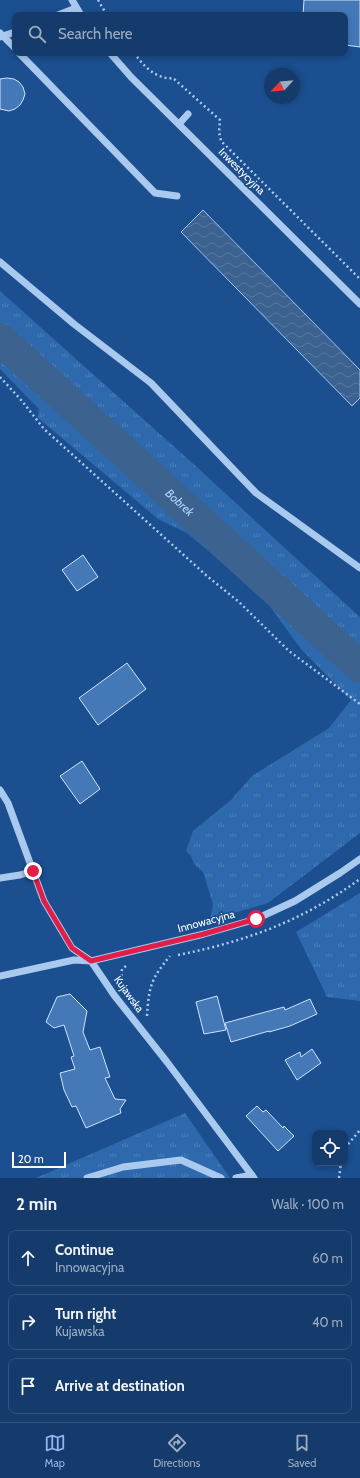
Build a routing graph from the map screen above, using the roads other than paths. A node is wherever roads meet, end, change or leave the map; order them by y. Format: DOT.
graph roads {
  1 [pos="72,0"];
  2 [pos="76,8"];
  3 [pos="66,12"];
  4 [pos="79,12"];
  5 [pos="12,33"];
  6 [pos="1,36"];
  7 [pos="12,45"];
  8 [pos="22,56"];
  9 [pos="113,56"];
  10 [pos="188,114"];
  11 [pos="179,124"];
  12 [pos="176,196"];
  13 [pos="0,262"];
  14 [pos="360,304"];
  15 [pos="360,568"];
  16 [pos="0,790"];
  17 [pos="360,859"];
  18 [pos="33,871"];
  19 [pos="0,878"];
  20 [pos="91,961"];
  21 [pos="0,976"];
  22 [pos="253,1176"];
  23 [pos="87,1178"];
  24 [pos="222,1178"];
  25 [pos="236,1178"];
  1 -- 2 [label="street"];
  2 -- 3 [label="street"];
  2 -- 4 [label="street"];
  5 -- 6 [label="street"];
  6 -- 7 [label="street"];
  8 -- 12 [label="street"];
  9 -- 11 [label="street, Inwestycyjna"];
  10 -- 11 [label="street"];
  11 -- 14 [label="street, Inwestycyjna"];
  13 -- 15 [label="street"];
  16 -- 18 [label="street, Kujawska"];
  17 -- 20 [label="street, Innowacyjna"];
  18 -- 19 [label="street"];
  18 -- 20 [label="street, Kujawska"];
  20 -- 21 [label="street, Innowacyjna"];
  20 -- 22 [label="street, Kujawska"];
  22 -- 25 [label="street"];
  23 -- 24 [label="street"];
}
